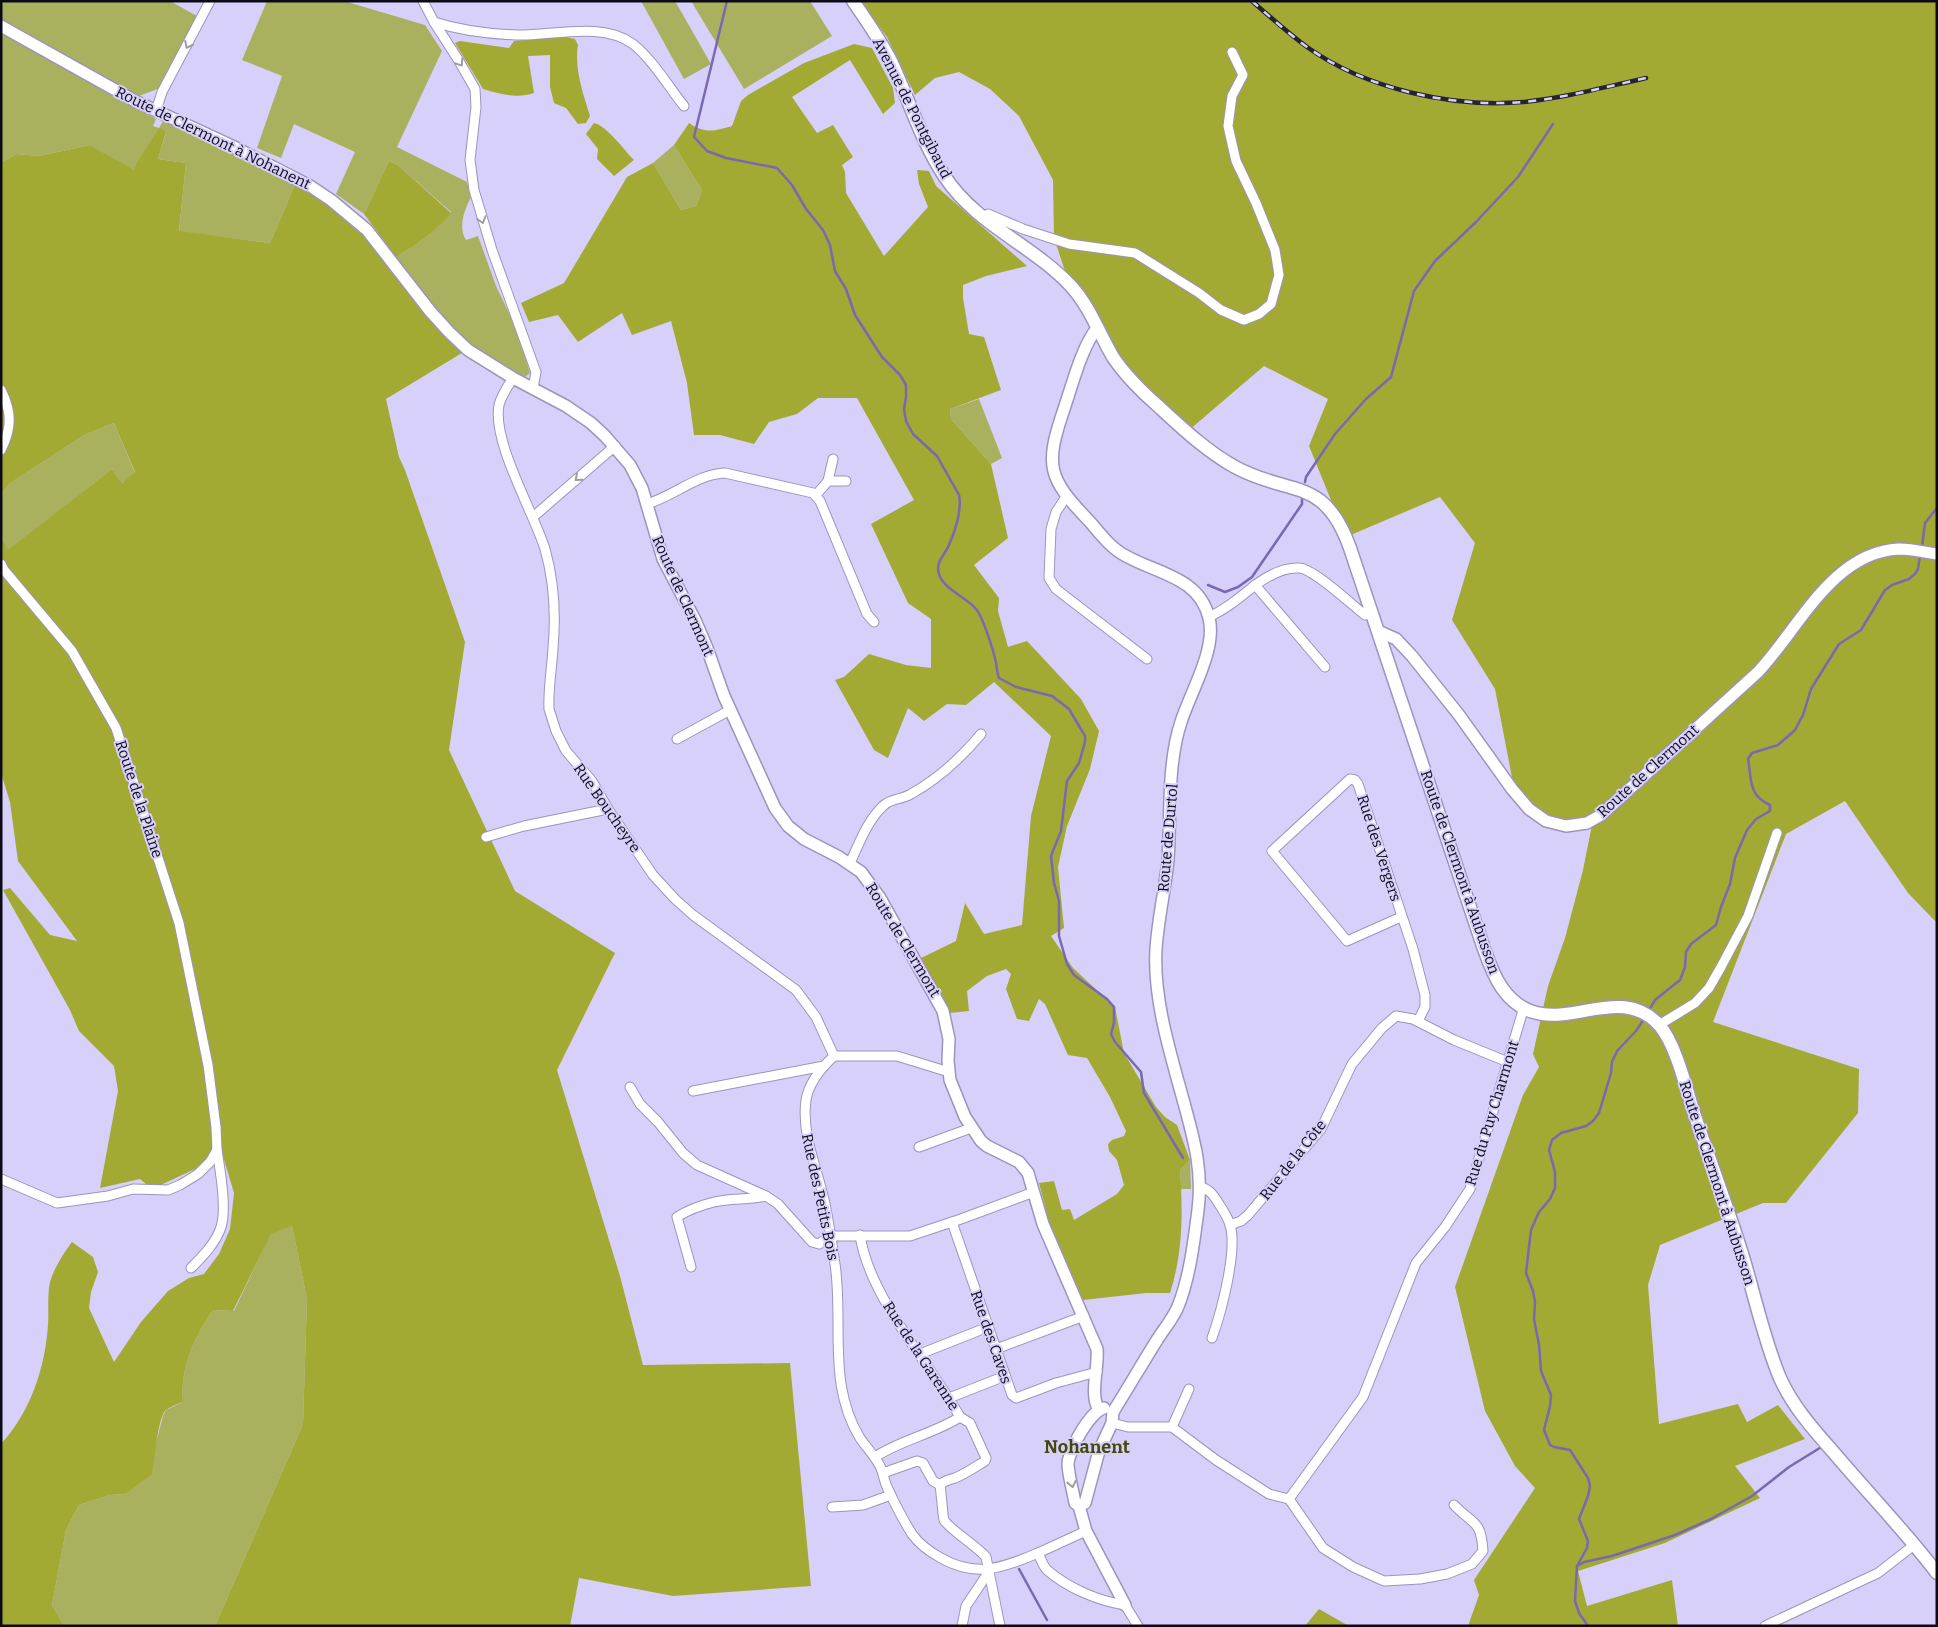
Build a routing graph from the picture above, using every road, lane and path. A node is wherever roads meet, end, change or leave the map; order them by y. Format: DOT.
graph roads {
  1 [pos="210,1"];
  2 [pos="423,1"];
  3 [pos="853,1"];
  4 [pos="434,22"];
  5 [pos="1,26"];
  6 [pos="1232,52"];
  7 [pos="684,106"];
  8 [pos="156,111"];
  9 [pos="983,217"];
  10 [pos="1087,310"];
  11 [pos="1098,328"];
  12 [pos="513,378"];
  13 [pos="532,388"];
  14 [pos="1,390"];
  15 [pos="615,446"];
  16 [pos="1,449"];
  17 [pos="833,458"];
  18 [pos="828,480"];
  19 [pos="846,481"];
  20 [pos="816,496"];
  21 [pos="1066,497"];
  22 [pos="647,504"];
  23 [pos="534,517"];
  24 [pos="1931,553"];
  25 [pos="1,564"];
  26 [pos="1255,585"];
  27 [pos="1372,614"];
  28 [pos="1209,617"];
  29 [pos="874,622"];
  30 [pos="1378,631"];
  31 [pos="1147,659"];
  32 [pos="1325,668"];
  33 [pos="730,710"];
  34 [pos="981,734"];
  35 [pos="677,739"];
  36 [pos="608,809"];
  37 [pos="1777,833"];
  38 [pos="486,836"];
  39 [pos="850,863"];
  40 [pos="1401,917"];
  41 [pos="1524,1007"];
  42 [pos="1418,1021"];
  43 [pos="1659,1025"];
  44 [pos="834,1056"];
  45 [pos="1508,1062"];
  46 [pos="824,1066"];
  47 [pos="950,1072"];
  48 [pos="630,1086"];
  49 [pos="693,1091"];
  50 [pos="971,1128"];
  51 [pos="919,1147"];
  52 [pos="217,1150"];
  53 [pos="1,1179"];
  54 [pos="1200,1187"];
  55 [pos="1034,1192"];
  56 [pos="766,1196"];
  57 [pos="952,1222"];
  58 [pos="1230,1225"];
  59 [pos="860,1235"];
  60 [pos="830,1236"];
  61 [pos="691,1267"];
  62 [pos="191,1268"];
  63 [pos="1084,1316"];
  64 [pos="988,1327"];
  65 [pos="1212,1338"];
  66 [pos="996,1349"];
  67 [pos="920,1354"];
  68 [pos="1097,1372"];
  69 [pos="1005,1376"];
  70 [pos="1189,1388"];
  71 [pos="949,1398"];
  72 [pos="1099,1410"];
  73 [pos="960,1417"];
  74 [pos="1112,1417"];
  75 [pos="1172,1427"];
  76 [pos="874,1458"];
  77 [pos="882,1472"];
  78 [pos="940,1485"];
  79 [pos="891,1494"];
  80 [pos="1289,1499"];
  81 [pos="1454,1505"];
  82 [pos="1079,1506"];
  83 [pos="832,1507"];
  84 [pos="1086,1530"];
  85 [pos="1914,1545"];
  86 [pos="1038,1553"];
  87 [pos="990,1570"];
  88 [pos="1937,1573"];
  89 [pos="1124,1605"];
  90 [pos="962,1626"];
  91 [pos="1000,1626"];
  92 [pos="1138,1626"];
  93 [pos="1765,1626"];
  1 -- 8 [label="street, one-way"];
  2 -- 4 [label="street"];
  3 -- 9 [label="main road, Avenue de Pontgibaud"];
  4 -- 7 [label="street"];
  4 -- 13 [label="street, one-way"];
  5 -- 8 [label="street, Route de Clermont à Nohanent"];
  6 -- 9 [label="street"];
  8 -- 12 [label="street, Route de Clermont à Nohanent"];
  9 -- 10 [label="main road, Avenue de Pontgibaud"];
  10 -- 11 [label="main road, Route de Clermont à Aubusson"];
  11 -- 21 [label="street"];
  11 -- 27 [label="main road, Route de Clermont à Aubusson"];
  12 -- 13 [label="street, Route de Clermont"];
  12 -- 23 [label="street, Rue Boucheyre"];
  13 -- 15 [label="street, Route de Clermont"];
  14 -- 16 [label="street"];
  15 -- 22 [label="street, Route de Clermont"];
  15 -- 23 [label="street, one-way"];
  17 -- 18 [label="street"];
  18 -- 19 [label="street"];
  18 -- 20 [label="street"];
  20 -- 22 [label="street"];
  20 -- 29 [label="street"];
  21 -- 28 [label="street"];
  21 -- 31 [label="street"];
  22 -- 33 [label="street, Route de Clermont"];
  23 -- 36 [label="street, Rue Boucheyre"];
  24 -- 30 [label="street, Route de Clermont"];
  25 -- 52 [label="street, Route de la Plaine"];
  26 -- 27 [label="street"];
  26 -- 28 [label="street"];
  26 -- 32 [label="street"];
  27 -- 30 [label="main road, Route de Clermont à Aubusson"];
  28 -- 54 [label="street, Route de Durtol"];
  30 -- 41 [label="main road, Route de Clermont à Aubusson"];
  33 -- 35 [label="street"];
  33 -- 39 [label="street, Route de Clermont"];
  34 -- 39 [label="street"];
  36 -- 38 [label="street"];
  36 -- 44 [label="street, Rue Boucheyre"];
  37 -- 43 [label="street"];
  39 -- 47 [label="street, Route de Clermont"];
  40 -- 40 [label="street, Rue des Vergers"];
  40 -- 42 [label="street, Rue des Vergers"];
  41 -- 43 [label="main road, Route de Clermont à Aubusson"];
  41 -- 45 [label="street, Rue du Puy Charmont"];
  42 -- 45 [label="street, Rue de la Côte"];
  42 -- 58 [label="street, Rue de la Côte"];
  43 -- 85 [label="main road, Route de Clermont à Aubusson"];
  44 -- 46 [label="street, Rue des Petits Bois"];
  44 -- 47 [label="street"];
  45 -- 80 [label="street, Rue du Puy Charmont"];
  46 -- 49 [label="street"];
  46 -- 60 [label="street, Rue des Petits Bois"];
  47 -- 50 [label="street, Route de Clermont"];
  48 -- 56 [label="street"];
  50 -- 51 [label="street"];
  50 -- 55 [label="street, Route de Clermont"];
  52 -- 53 [label="street"];
  52 -- 62 [label="street, Route de la Plaine"];
  54 -- 58 [label="street"];
  54 -- 74 [label="street, Route de Durtol"];
  55 -- 57 [label="street"];
  55 -- 63 [label="street, Route de Clermont"];
  56 -- 60 [label="street"];
  56 -- 61 [label="street"];
  57 -- 59 [label="street"];
  57 -- 64 [label="street, Rue des Caves"];
  58 -- 65 [label="street"];
  59 -- 60 [label="street"];
  59 -- 67 [label="street, Rue de la Garenne"];
  60 -- 76 [label="street, Rue des Petits Bois"];
  63 -- 66 [label="street"];
  63 -- 68 [label="street, Route de Clermont"];
  64 -- 66 [label="street, Rue des Caves"];
  64 -- 67 [label="street"];
  66 -- 69 [label="street, Rue des Caves"];
  67 -- 71 [label="street, Rue de la Garenne"];
  68 -- 69 [label="street, Rue des Caves"];
  68 -- 72 [label="street, Route de Clermont"];
  69 -- 71 [label="street"];
  70 -- 75 [label="street"];
  71 -- 73 [label="street, Rue de la Garenne"];
  72 -- 74 [label="street"];
  72 -- 82 [label="street, one-way"];
  73 -- 76 [label="street, Rue de la Garenne"];
  73 -- 78 [label="street"];
  74 -- 75 [label="street"];
  74 -- 82 [label="street, Route de Durtol"];
  75 -- 80 [label="street"];
  76 -- 77 [label="street, Rue des Petits Bois"];
  77 -- 78 [label="street"];
  77 -- 79 [label="street, Rue des Petits Bois"];
  78 -- 87 [label="street"];
  79 -- 83 [label="street"];
  79 -- 87 [label="street, Rue des Petits Bois"];
  80 -- 81 [label="street"];
  82 -- 84 [label="street"];
  84 -- 86 [label="street"];
  84 -- 89 [label="street"];
  85 -- 88 [label="main road, Route de Clermont à Aubusson"];
  85 -- 93 [label="street"];
  86 -- 87 [label="street"];
  86 -- 89 [label="street"];
  87 -- 90 [label="street"];
  87 -- 91 [label="street"];
  89 -- 92 [label="street"];
}
